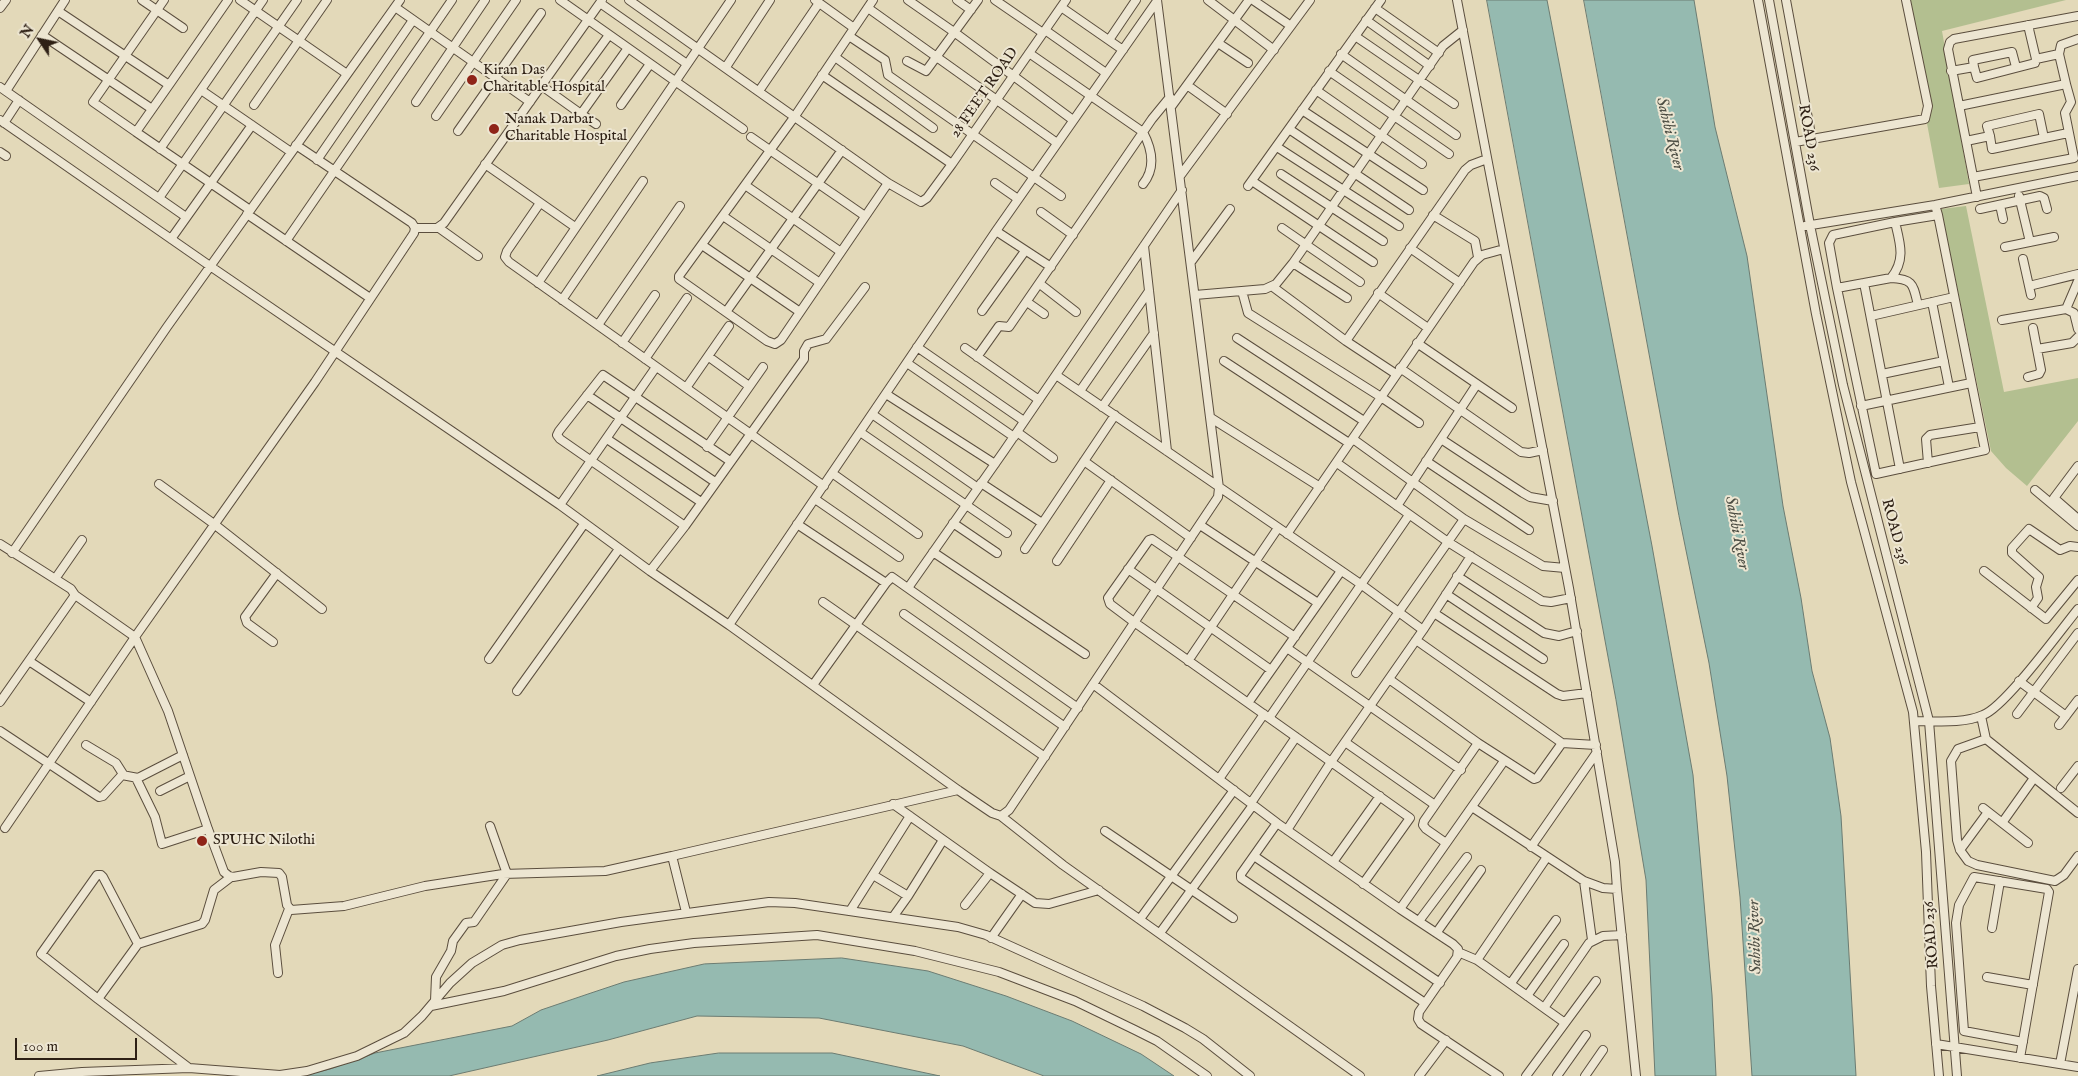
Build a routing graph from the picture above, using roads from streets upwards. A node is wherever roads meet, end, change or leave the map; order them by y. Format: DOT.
graph roads {
  1 [pos="6,0"];
  2 [pos="65,0"];
  3 [pos="142,0"];
  4 [pos="164,0"];
  5 [pos="228,0"];
  6 [pos="240,0"];
  7 [pos="263,0"];
  8 [pos="297,0"];
  9 [pos="327,0"];
  10 [pos="400,0"];
  11 [pos="452,0"];
  12 [pos="484,0"];
  13 [pos="516,0"];
  14 [pos="560,0"];
  15 [pos="629,0"];
  16 [pos="731,0"];
  17 [pos="770,0"];
  18 [pos="873,0"];
  19 [pos="908,0"];
  20 [pos="957,0"];
  21 [pos="978,0"];
  22 [pos="995,0"];
  23 [pos="1066,0"];
  24 [pos="1136,0"];
  25 [pos="1157,0"];
  26 [pos="1208,0"];
  27 [pos="1249,0"];
  28 [pos="1253,0"];
  29 [pos="1299,0"];
  30 [pos="1381,0"];
  31 [pos="1457,0"];
  32 [pos="1758,0"];
  33 [pos="1769,0"];
  34 [pos="1786,0"];
  35 [pos="1906,0"];
  36 [pos="817,1"];
  37 [pos="601,2"];
  38 [pos="1308,3"];
  39 [pos="395,7"];
  40 [pos="1061,7"];
  41 [pos="0,8"];
  42 [pos="868,8"];
  43 [pos="1375,8"];
  44 [pos="157,10"];
  45 [pos="971,10"];
  46 [pos="58,11"];
  47 [pos="256,11"];
  48 [pos="541,13"];
  49 [pos="2078,16"];
  50 [pos="413,20"];
  51 [pos="588,20"];
  52 [pos="1234,20"];
  53 [pos="1366,20"];
  54 [pos="2028,25"];
  55 [pos="1291,26"];
  56 [pos="279,27"];
  57 [pos="183,28"];
  58 [pos="854,28"];
  59 [pos="1463,30"];
  60 [pos="1044,31"];
  61 [pos="430,32"];
  62 [pos="954,32"];
  63 [pos="42,35"];
  64 [pos="609,35"];
  65 [pos="849,36"];
  66 [pos="1355,36"];
  67 [pos="2078,39"];
  68 [pos="1109,40"];
  69 [pos="299,41"];
  70 [pos="1218,43"];
  71 [pos="453,48"];
  72 [pos="628,48"];
  73 [pos="698,48"];
  74 [pos="1123,50"];
  75 [pos="1274,50"];
  76 [pos="1029,53"];
  77 [pos="1439,53"];
  78 [pos="1342,54"];
  79 [pos="2059,54"];
  80 [pos="125,55"];
  81 [pos="937,56"];
  82 [pos="834,57"];
  83 [pos="2036,59"];
  84 [pos="907,61"];
  85 [pos="473,63"];
  86 [pos="1248,63"];
  87 [pos="650,64"];
  88 [pos="687,64"];
  89 [pos="1430,66"];
  90 [pos="726,67"];
  91 [pos="1974,67"];
  92 [pos="2016,67"];
  93 [pos="1329,71"];
  94 [pos="1951,72"];
  95 [pos="1106,73"];
  96 [pos="347,74"];
  97 [pos="822,76"];
  98 [pos="1013,76"];
  99 [pos="495,78"];
  100 [pos="108,80"];
  101 [pos="1420,80"];
  102 [pos="674,81"];
  103 [pos="574,83"];
  104 [pos="2066,84"];
  105 [pos="169,85"];
  106 [pos="1187,85"];
  107 [pos="542,86"];
  108 [pos="3,89"];
  109 [pos="201,90"];
  110 [pos="1316,90"];
  111 [pos="759,91"];
  112 [pos="1090,96"];
  113 [pos="1170,97"];
  114 [pos="1406,99"];
  115 [pos="19,100"];
  116 [pos="997,101"];
  117 [pos="416,102"];
  118 [pos="530,102"];
  119 [pos="1454,104"];
  120 [pos="254,105"];
  121 [pos="621,105"];
  122 [pos="224,106"];
  123 [pos="1959,106"];
  124 [pos="1171,107"];
  125 [pos="152,109"];
  126 [pos="1302,110"];
  127 [pos="581,114"];
  128 [pos="1227,114"];
  129 [pos="436,116"];
  130 [pos="794,116"];
  131 [pos="1394,116"];
  132 [pos="1073,120"];
  133 [pos="2,121"];
  134 [pos="596,124"];
  135 [pos="252,125"];
  136 [pos="933,128"];
  137 [pos="744,129"];
  138 [pos="1289,129"];
  139 [pos="458,131"];
  140 [pos="136,132"];
  141 [pos="1143,132"];
  142 [pos="2068,133"];
  143 [pos="972,135"];
  144 [pos="1381,135"];
  145 [pos="1456,135"];
  146 [pos="1990,136"];
  147 [pos="751,137"];
  148 [pos="2044,138"];
  149 [pos="1812,140"];
  150 [pos="1966,141"];
  151 [pos="1795,142"];
  152 [pos="1057,143"];
  153 [pos="1277,147"];
  154 [pos="160,148"];
  155 [pos="293,148"];
  156 [pos="770,150"];
  157 [pos="842,150"];
  158 [pos="1368,152"];
  159 [pos="1449,154"];
  160 [pos="1487,159"];
  161 [pos="317,160"];
  162 [pos="183,164"];
  163 [pos="485,164"];
  164 [pos="952,164"];
  165 [pos="1422,164"];
  166 [pos="334,171"];
  167 [pos="1354,173"];
  168 [pos="1280,174"];
  169 [pos="1180,176"];
  170 [pos="2078,176"];
  171 [pos="1034,177"];
  172 [pos="1973,177"];
  173 [pos="643,181"];
  174 [pos="818,183"];
  175 [pos="888,183"];
  176 [pos="995,183"];
  177 [pos="212,184"];
  178 [pos="1144,184"];
  179 [pos="745,185"];
  180 [pos="1343,189"];
  181 [pos="2018,189"];
  182 [pos="1182,190"];
  183 [pos="1423,190"];
  184 [pos="1061,196"];
  185 [pos="1977,197"];
  186 [pos="159,198"];
  187 [pos="1018,199"];
  188 [pos="2020,200"];
  189 [pos="540,203"];
  190 [pos="1935,205"];
  191 [pos="2000,205"];
  192 [pos="680,206"];
  193 [pos="1331,207"];
  194 [pos="1230,209"];
  195 [pos="1980,209"];
  196 [pos="2047,209"];
  197 [pos="1409,210"];
  198 [pos="248,212"];
  199 [pos="1041,212"];
  200 [pos="1433,215"];
  201 [pos="1938,215"];
  202 [pos="723,216"];
  203 [pos="865,216"];
  204 [pos="186,217"];
  205 [pos="793,218"];
  206 [pos="2003,219"];
  207 [pos="1895,222"];
  208 [pos="1810,225"];
  209 [pos="1318,226"];
  210 [pos="1399,226"];
  211 [pos="575,227"];
  212 [pos="415,228"];
  213 [pos="439,228"];
  214 [pos="1282,228"];
  215 [pos="1800,228"];
  216 [pos="996,231"];
  217 [pos="1073,235"];
  218 [pos="2054,237"];
  219 [pos="171,239"];
  220 [pos="286,240"];
  221 [pos="1383,242"];
  222 [pos="2030,242"];
  223 [pos="702,245"];
  224 [pos="1306,245"];
  225 [pos="1144,246"];
  226 [pos="2005,247"];
  227 [pos="1410,248"];
  228 [pos="771,249"];
  229 [pos="1504,249"];
  230 [pos="1025,250"];
  231 [pos="841,252"];
  232 [pos="478,256"];
  233 [pos="1478,257"];
  234 [pos="2023,259"];
  235 [pos="1191,262"];
  236 [pos="1373,262"];
  237 [pos="1293,263"];
  238 [pos="210,266"];
  239 [pos="1050,267"];
  240 [pos="2078,274"];
  241 [pos="750,278"];
  242 [pos="1891,278"];
  243 [pos="2078,281"];
  244 [pos="1360,282"];
  245 [pos="538,283"];
  246 [pos="820,283"];
  247 [pos="1460,283"];
  248 [pos="1864,283"];
  249 [pos="1040,284"];
  250 [pos="2029,286"];
  251 [pos="865,287"];
  252 [pos="1273,287"];
  253 [pos="1837,288"];
  254 [pos="1242,291"];
  255 [pos="1149,292"];
  256 [pos="1378,293"];
  257 [pos="655,295"];
  258 [pos="1195,295"];
  259 [pos="2031,295"];
  260 [pos="1954,297"];
  261 [pos="370,298"];
  262 [pos="687,298"];
  263 [pos="1347,298"];
  264 [pos="562,300"];
  265 [pos="1027,302"];
  266 [pos="1932,302"];
  267 [pos="1918,305"];
  268 [pos="2066,308"];
  269 [pos="982,311"];
  270 [pos="726,312"];
  271 [pos="800,312"];
  272 [pos="1076,312"];
  273 [pos="1044,314"];
  274 [pos="2076,314"];
  275 [pos="1871,316"];
  276 [pos="2002,320"];
  277 [pos="598,326"];
  278 [pos="730,326"];
  279 [pos="1428,328"];
  280 [pos="2033,328"];
  281 [pos="2078,329"];
  282 [pos="1154,332"];
  283 [pos="2078,337"];
  284 [pos="1237,338"];
  285 [pos="1346,341"];
  286 [pos="622,343"];
  287 [pos="1417,343"];
  288 [pos="917,347"];
  289 [pos="965,348"];
  290 [pos="2037,349"];
  291 [pos="335,351"];
  292 [pos="709,357"];
  293 [pos="977,357"];
  294 [pos="645,359"];
  295 [pos="1944,361"];
  296 [pos="1224,362"];
  297 [pos="907,363"];
  298 [pos="656,367"];
  299 [pos="763,367"];
  300 [pos="1398,371"];
  301 [pos="1882,374"];
  302 [pos="1056,375"];
  303 [pos="2028,377"];
  304 [pos="1971,383"];
  305 [pos="1477,384"];
  306 [pos="749,386"];
  307 [pos="1949,387"];
  308 [pos="686,388"];
  309 [pos="1080,391"];
  310 [pos="886,394"];
  311 [pos="587,395"];
  312 [pos="636,396"];
  313 [pos="1381,396"];
  314 [pos="1039,400"];
  315 [pos="1887,400"];
  316 [pos="1861,406"];
  317 [pos="1102,407"];
  318 [pos="1512,408"];
  319 [pos="1460,410"];
  320 [pos="872,414"];
  321 [pos="1115,415"];
  322 [pos="727,417"];
  323 [pos="621,418"];
  324 [pos="1211,418"];
  325 [pos="1024,422"];
  326 [pos="1364,422"];
  327 [pos="1419,423"];
  328 [pos="1980,427"];
  329 [pos="860,432"];
  330 [pos="750,433"];
  331 [pos="1015,435"];
  332 [pos="607,439"];
  333 [pos="1441,439"];
  334 [pos="1351,441"];
  335 [pos="707,447"];
  336 [pos="1543,450"];
  337 [pos="1167,451"];
  338 [pos="1053,458"];
  339 [pos="591,461"];
  340 [pos="730,461"];
  341 [pos="1084,461"];
  342 [pos="1426,462"];
  343 [pos="1336,463"];
  344 [pos="1928,463"];
  345 [pos="995,464"];
  346 [pos="2078,466"];
  347 [pos="1900,469"];
  348 [pos="832,473"];
  349 [pos="1111,480"];
  350 [pos="1413,481"];
  351 [pos="715,482"];
  352 [pos="159,484"];
  353 [pos="824,486"];
  354 [pos="980,486"];
  355 [pos="1320,487"];
  356 [pos="1219,488"];
  357 [pos="2035,490"];
  358 [pos="815,498"];
  359 [pos="1553,500"];
  360 [pos="701,502"];
  361 [pos="966,504"];
  362 [pos="560,505"];
  363 [pos="1397,506"];
  364 [pos="1409,515"];
  365 [pos="1464,519"];
  366 [pos="2078,519"];
  367 [pos="954,523"];
  368 [pos="1042,523"];
  369 [pos="214,524"];
  370 [pos="584,524"];
  371 [pos="798,524"];
  372 [pos="1200,525"];
  373 [pos="684,526"];
  374 [pos="2078,526"];
  375 [pos="1278,528"];
  376 [pos="1529,530"];
  377 [pos="1007,532"];
  378 [pos="918,534"];
  379 [pos="1286,534"];
  380 [pos="1191,538"];
  381 [pos="82,540"];
  382 [pos="1448,542"];
  383 [pos="0,544"];
  384 [pos="2078,547"];
  385 [pos="619,549"];
  386 [pos="1025,549"];
  387 [pos="933,552"];
  388 [pos="12,553"];
  389 [pos="997,553"];
  390 [pos="1471,556"];
  391 [pos="899,557"];
  392 [pos="1179,557"];
  393 [pos="1057,561"];
  394 [pos="1255,562"];
  395 [pos="1565,568"];
  396 [pos="1128,569"];
  397 [pos="650,571"];
  398 [pos="1341,571"];
  399 [pos="1984,571"];
  400 [pos="277,574"];
  401 [pos="1457,576"];
  402 [pos="55,579"];
  403 [pos="2078,580"];
  404 [pos="886,583"];
  405 [pos="1362,585"];
  406 [pos="908,588"];
  407 [pos="1156,589"];
  408 [pos="1233,594"];
  409 [pos="1446,594"];
  410 [pos="75,595"];
  411 [pos="1571,598"];
  412 [pos="823,602"];
  413 [pos="1318,604"];
  414 [pos="2031,608"];
  415 [pos="322,609"];
  416 [pos="2078,609"];
  417 [pos="1399,612"];
  418 [pos="1434,613"];
  419 [pos="904,614"];
  420 [pos="1134,622"];
  421 [pos="729,625"];
  422 [pos="856,625"];
  423 [pos="1211,627"];
  424 [pos="1423,630"];
  425 [pos="1577,631"];
  426 [pos="2078,633"];
  427 [pos="135,637"];
  428 [pos="1295,637"];
  429 [pos="1416,640"];
  430 [pos="273,642"];
  431 [pos="1287,648"];
  432 [pos="1085,654"];
  433 [pos="489,659"];
  434 [pos="1543,659"];
  435 [pos="29,661"];
  436 [pos="1188,661"];
  437 [pos="1308,663"];
  438 [pos="1271,670"];
  439 [pos="1356,673"];
  440 [pos="1389,679"];
  441 [pos="2019,681"];
  442 [pos="1094,684"];
  443 [pos="813,685"];
  444 [pos="517,692"];
  445 [pos="2034,692"];
  446 [pos="1587,693"];
  447 [pos="2078,700"];
  448 [pos="0,702"];
  449 [pos="90,702"];
  450 [pos="1248,703"];
  451 [pos="1370,707"];
  452 [pos="1078,708"];
  453 [pos="2017,714"];
  454 [pos="1267,716"];
  455 [pos="1981,716"];
  456 [pos="2066,716"];
  457 [pos="1914,721"];
  458 [pos="1929,721"];
  459 [pos="2059,725"];
  460 [pos="1065,727"];
  461 [pos="0,731"];
  462 [pos="1296,737"];
  463 [pos="1986,739"];
  464 [pos="1345,742"];
  465 [pos="1562,743"];
  466 [pos="1478,744"];
  467 [pos="86,745"];
  468 [pos="1596,749"];
  469 [pos="183,755"];
  470 [pos="1045,757"];
  471 [pos="1504,760"];
  472 [pos="1331,762"];
  473 [pos="49,764"];
  474 [pos="2078,766"];
  475 [pos="1461,770"];
  476 [pos="124,774"];
  477 [pos="190,776"];
  478 [pos="136,778"];
  479 [pos="2034,778"];
  480 [pos="1219,779"];
  481 [pos="2061,788"];
  482 [pos="958,790"];
  483 [pos="1234,790"];
  484 [pos="160,791"];
  485 [pos="1380,796"];
  486 [pos="893,804"];
  487 [pos="1252,804"];
  488 [pos="1435,806"];
  489 [pos="1472,807"];
  490 [pos="2078,813"];
  491 [pos="910,816"];
  492 [pos="1000,816"];
  493 [pos="1277,823"];
  494 [pos="2002,823"];
  495 [pos="490,826"];
  496 [pos="5,828"];
  497 [pos="208,829"];
  498 [pos="1287,830"];
  499 [pos="1105,831"];
  500 [pos="943,840"];
  501 [pos="1446,843"];
  502 [pos="2028,843"];
  503 [pos="1531,847"];
  504 [pos="1960,850"];
  505 [pos="672,856"];
  506 [pos="1254,856"];
  507 [pos="1467,856"];
  508 [pos="2078,856"];
  509 [pos="1547,857"];
  510 [pos="1332,862"];
  511 [pos="1482,870"];
  512 [pos="507,874"];
  513 [pos="873,874"];
  514 [pos="990,874"];
  515 [pos="1171,876"];
  516 [pos="231,877"];
  517 [pos="1584,881"];
  518 [pos="2000,881"];
  519 [pos="1363,884"];
  520 [pos="1192,889"];
  521 [pos="1617,889"];
  522 [pos="1099,890"];
  523 [pos="1022,894"];
  524 [pos="908,896"];
  525 [pos="966,905"];
  526 [pos="289,909"];
  527 [pos="1400,909"];
  528 [pos="850,911"];
  529 [pos="686,912"];
  530 [pos="894,917"];
  531 [pos="1233,918"];
  532 [pos="1140,919"];
  533 [pos="1556,920"];
  534 [pos="1419,921"];
  535 [pos="1992,928"];
  536 [pos="1437,932"];
  537 [pos="1160,933"];
  538 [pos="1622,935"];
  539 [pos="991,938"];
  540 [pos="1592,940"];
  541 [pos="138,944"];
  542 [pos="1564,944"];
  543 [pos="1458,952"];
  544 [pos="1477,960"];
  545 [pos="2078,969"];
  546 [pos="278,974"];
  547 [pos="1988,977"];
  548 [pos="1596,981"];
  549 [pos="1440,983"];
  550 [pos="1511,983"];
  551 [pos="2033,986"];
  552 [pos="1527,996"];
  553 [pos="98,999"];
  554 [pos="433,1003"];
  555 [pos="1425,1003"];
  556 [pos="1544,1008"];
  557 [pos="1565,1023"];
  558 [pos="1586,1035"];
  559 [pos="1446,1040"];
  560 [pos="2023,1042"];
  561 [pos="1936,1044"];
  562 [pos="1954,1047"];
  563 [pos="1603,1050"];
  564 [pos="2020,1058"];
  565 [pos="2060,1064"];
  566 [pos="2078,1067"];
  567 [pos="189,1068"];
  568 [pos="109,1071"];
  569 [pos="1421,1075"];
  570 [pos="38,1076"];
  571 [pos="100,1076"];
  572 [pos="1207,1076"];
  573 [pos="1250,1076"];
  574 [pos="1360,1076"];
  575 [pos="1499,1076"];
  576 [pos="1526,1076"];
  577 [pos="1557,1076"];
  578 [pos="1585,1076"];
  579 [pos="1636,1076"];
  580 [pos="1939,1076"];
  581 [pos="1957,1076"];
  1 -- 41 [label="street"];
  2 -- 46 [label="street"];
  3 -- 44 [label="street"];
  4 -- 44 [label="street"];
  5 -- 105 [label="street"];
  6 -- 47 [label="street"];
  7 -- 47 [label="street"];
  8 -- 56 [label="street"];
  9 -- 69 [label="street"];
  10 -- 39 [label="street"];
  11 -- 61 [label="street"];
  12 -- 71 [label="street"];
  13 -- 85 [label="street"];
  14 -- 51 [label="street"];
  15 -- 73 [label="street"];
  16 -- 73 [label="street"];
  17 -- 90 [label="street"];
  18 -- 42 [label="street"];
  19 -- 62 [label="street"];
  20 -- 45 [label="street"];
  21 -- 45 [label="street"];
  22 -- 60 [label="street"];
  23 -- 40 [label="street, 28 FEET ROAD"];
  24 -- 68 [label="street"];
  25 -- 74 [label="street"];
  25 -- 113 [label="street"];
  26 -- 52 [label="street"];
  27 -- 52 [label="street"];
  28 -- 55 [label="street"];
  29 -- 38 [label="street"];
  30 -- 43 [label="street"];
  31 -- 59 [label="street"];
  32 -- 215 [label="street"];
  33 -- 151 [label="street, ROAD 236"];
  34 -- 149 [label="street"];
  35 -- 149 [label="street"];
  36 -- 58 [label="street"];
  36 -- 111 [label="street"];
  37 -- 51 [label="street"];
  37 -- 88 [label="street"];
  38 -- 55 [label="street"];
  39 -- 50 [label="street"];
  39 -- 96 [label="street"];
  40 -- 60 [label="street, 28 FEET ROAD"];
  40 -- 68 [label="street"];
  42 -- 58 [label="street"];
  42 -- 81 [label="street"];
  43 -- 53 [label="street"];
  43 -- 77 [label="street"];
  44 -- 57 [label="street"];
  44 -- 80 [label="street"];
  45 -- 62 [label="street"];
  46 -- 63 [label="street"];
  46 -- 80 [label="street"];
  47 -- 56 [label="street"];
  47 -- 109 [label="street"];
  48 -- 99 [label="street"];
  49 -- 54 [label="street"];
  50 -- 61 [label="street"];
  50 -- 161 [label="street"];
  51 -- 64 [label="street"];
  51 -- 107 [label="street"];
  52 -- 70 [label="street"];
  52 -- 75 [label="street"];
  53 -- 66 [label="street"];
  53 -- 89 [label="street"];
  54 -- 83 [label="street"];
  54 -- 94 [label="street"];
  55 -- 75 [label="street"];
  56 -- 69 [label="street"];
  56 -- 122 [label="street"];
  58 -- 65 [label="street"];
  59 -- 77 [label="street"];
  59 -- 160 [label="street"];
  60 -- 76 [label="street, 28 FEET ROAD"];
  60 -- 95 [label="street"];
  61 -- 71 [label="street"];
  61 -- 166 [label="street"];
  62 -- 81 [label="street"];
  62 -- 98 [label="street"];
  63 -- 100 [label="street"];
  63 -- 108 [label="street"];
  64 -- 72 [label="street"];
  64 -- 103 [label="street"];
  65 -- 82 [label="street"];
  65 -- 143 [label="street"];
  66 -- 78 [label="street"];
  66 -- 101 [label="street"];
  67 -- 79 [label="street"];
  68 -- 74 [label="street"];
  69 -- 96 [label="street"];
  69 -- 120 [label="street"];
  70 -- 86 [label="street"];
  70 -- 106 [label="street"];
  71 -- 85 [label="street"];
  71 -- 117 [label="street"];
  72 -- 87 [label="street"];
  72 -- 127 [label="street"];
  73 -- 88 [label="street"];
  73 -- 90 [label="street"];
  74 -- 95 [label="street"];
  75 -- 128 [label="street"];
  76 -- 98 [label="street, 28 FEET ROAD"];
  76 -- 112 [label="street"];
  77 -- 89 [label="street"];
  78 -- 93 [label="street"];
  78 -- 114 [label="street"];
  79 -- 83 [label="street"];
  79 -- 104 [label="street"];
  80 -- 100 [label="street"];
  80 -- 105 [label="street"];
  81 -- 84 [label="street"];
  81 -- 116 [label="street"];
  82 -- 97 [label="street"];
  82 -- 136 [label="street"];
  83 -- 92 [label="street"];
  85 -- 99 [label="street"];
  85 -- 129 [label="street"];
  87 -- 102 [label="street"];
  87 -- 121 [label="street"];
  88 -- 102 [label="street"];
  89 -- 101 [label="street"];
  90 -- 111 [label="street"];
  91 -- 92 [label="street"];
  91 -- 92 [label="street"];
  91 -- 94 [label="street"];
  93 -- 110 [label="street"];
  93 -- 131 [label="street"];
  94 -- 123 [label="street"];
  95 -- 112 [label="street"];
  96 -- 155 [label="street"];
  97 -- 130 [label="street"];
  97 -- 164 [label="street"];
  98 -- 116 [label="street, 28 FEET ROAD"];
  98 -- 132 [label="street"];
  99 -- 118 [label="street"];
  99 -- 139 [label="street"];
  100 -- 125 [label="street"];
  100 -- 140 [label="street"];
  101 -- 114 [label="street"];
  101 -- 119 [label="street"];
  102 -- 137 [label="street"];
  102 -- 211 [label="street"];
  104 -- 123 [label="street"];
  104 -- 142 [label="street"];
  105 -- 125 [label="street"];
  106 -- 124 [label="street"];
  106 -- 128 [label="street"];
  107 -- 118 [label="street"];
  107 -- 127 [label="street"];
  108 -- 115 [label="street"];
  109 -- 122 [label="street"];
  109 -- 154 [label="street"];
  110 -- 126 [label="street"];
  110 -- 144 [label="street"];
  111 -- 130 [label="street"];
  112 -- 132 [label="street"];
  112 -- 141 [label="street"];
  113 -- 124 [label="street"];
  113 -- 141 [label="street"];
  114 -- 131 [label="street"];
  114 -- 145 [label="street"];
  115 -- 133 [label="street"];
  115 -- 186 [label="street"];
  116 -- 143 [label="street, 28 FEET ROAD"];
  116 -- 152 [label="street"];
  118 -- 163 [label="street"];
  122 -- 135 [label="street"];
  122 -- 162 [label="street"];
  123 -- 150 [label="street"];
  124 -- 169 [label="street"];
  125 -- 140 [label="street"];
  126 -- 138 [label="street"];
  126 -- 158 [label="street"];
  127 -- 134 [label="street"];
  128 -- 169 [label="street"];
  130 -- 156 [label="street"];
  130 -- 157 [label="street"];
  131 -- 144 [label="street"];
  131 -- 159 [label="street"];
  132 -- 152 [label="street"];
  133 -- 219 [label="street"];
  135 -- 155 [label="street"];
  135 -- 177 [label="street"];
  138 -- 153 [label="street"];
  138 -- 167 [label="street"];
  140 -- 154 [label="street"];
  141 -- 178 [label="street"];
  141 -- 217 [label="street"];
  142 -- 148 [label="street"];
  142 -- 172 [label="street"];
  143 -- 164 [label="street, 28 FEET ROAD"];
  143 -- 171 [label="street"];
  144 -- 158 [label="street"];
  144 -- 165 [label="street"];
  146 -- 148 [label="street"];
  146 -- 148 [label="street"];
  146 -- 150 [label="street"];
  147 -- 156 [label="street"];
  149 -- 151 [label="street"];
  150 -- 172 [label="street"];
  151 -- 208 [label="street, ROAD 236"];
  152 -- 171 [label="street"];
  153 -- 180 [label="street"];
  153 -- 209 [label="street"];
  154 -- 162 [label="street"];
  155 -- 161 [label="street"];
  155 -- 198 [label="street"];
  156 -- 174 [label="street"];
  156 -- 179 [label="street"];
  157 -- 174 [label="street"];
  157 -- 175 [label="street"];
  158 -- 167 [label="street"];
  158 -- 183 [label="street"];
  160 -- 200 [label="street"];
  160 -- 229 [label="street"];
  161 -- 166 [label="street"];
  162 -- 177 [label="street"];
  162 -- 186 [label="street"];
  163 -- 189 [label="street"];
  163 -- 213 [label="street"];
  164 -- 175 [label="street, 28 FEET ROAD"];
  166 -- 212 [label="street"];
  166 -- 220 [label="street"];
  167 -- 180 [label="street"];
  167 -- 197 [label="street"];
  168 -- 193 [label="street"];
  169 -- 182 [label="street"];
  170 -- 181 [label="street"];
  171 -- 184 [label="street"];
  171 -- 187 [label="street"];
  172 -- 185 [label="street"];
  173 -- 264 [label="street"];
  174 -- 203 [label="street"];
  174 -- 205 [label="street"];
  175 -- 203 [label="street"];
  176 -- 187 [label="street"];
  177 -- 198 [label="street"];
  177 -- 204 [label="street"];
  179 -- 202 [label="street"];
  179 -- 205 [label="street"];
  180 -- 193 [label="street"];
  180 -- 210 [label="street"];
  181 -- 185 [label="street"];
  181 -- 188 [label="street"];
  182 -- 225 [label="street"];
  182 -- 235 [label="street"];
  185 -- 190 [label="street"];
  186 -- 204 [label="street"];
  187 -- 216 [label="street"];
  188 -- 191 [label="street"];
  188 -- 196 [label="street"];
  188 -- 222 [label="street"];
  189 -- 211 [label="street"];
  189 -- 245 [label="street"];
  190 -- 201 [label="street"];
  190 -- 208 [label="street"];
  191 -- 195 [label="street"];
  191 -- 206 [label="street"];
  192 -- 277 [label="street"];
  193 -- 209 [label="street"];
  193 -- 221 [label="street"];
  194 -- 235 [label="street"];
  198 -- 220 [label="street"];
  198 -- 238 [label="street"];
  199 -- 217 [label="street"];
  200 -- 227 [label="street"];
  200 -- 233 [label="street"];
  201 -- 207 [label="street"];
  201 -- 260 [label="street"];
  202 -- 223 [label="street"];
  202 -- 228 [label="street"];
  203 -- 231 [label="street"];
  204 -- 219 [label="street"];
  205 -- 228 [label="street"];
  205 -- 231 [label="street"];
  207 -- 242 [label="street"];
  207 -- 253 [label="street"];
  208 -- 215 [label="street"];
  208 -- 458 [label="street, ROAD 236"];
  209 -- 224 [label="street"];
  209 -- 236 [label="street"];
  211 -- 245 [label="street"];
  212 -- 213 [label="street"];
  212 -- 261 [label="street"];
  213 -- 232 [label="street"];
  214 -- 224 [label="street"];
  215 -- 457 [label="street"];
  216 -- 230 [label="street"];
  216 -- 288 [label="street"];
  217 -- 239 [label="street"];
  218 -- 222 [label="street"];
  219 -- 238 [label="street"];
  220 -- 261 [label="street"];
  222 -- 226 [label="street"];
  223 -- 241 [label="street"];
  223 -- 270 [label="street"];
  224 -- 237 [label="street"];
  224 -- 244 [label="street"];
  225 -- 255 [label="street"];
  225 -- 302 [label="street"];
  227 -- 247 [label="street"];
  227 -- 256 [label="street"];
  228 -- 241 [label="street"];
  228 -- 246 [label="street"];
  229 -- 233 [label="street"];
  229 -- 336 [label="street"];
  230 -- 239 [label="street"];
  230 -- 269 [label="street"];
  231 -- 246 [label="street"];
  233 -- 247 [label="street"];
  234 -- 250 [label="street"];
  235 -- 258 [label="street"];
  237 -- 252 [label="street"];
  237 -- 263 [label="street"];
  238 -- 291 [label="street"];
  238 -- 388 [label="street"];
  239 -- 249 [label="street"];
  240 -- 250 [label="street"];
  241 -- 270 [label="street"];
  241 -- 271 [label="street"];
  242 -- 248 [label="street"];
  242 -- 267 [label="street"];
  243 -- 268 [label="street"];
  245 -- 264 [label="street"];
  246 -- 271 [label="street"];
  247 -- 279 [label="street"];
  248 -- 253 [label="street"];
  248 -- 275 [label="street"];
  249 -- 265 [label="street"];
  249 -- 272 [label="street"];
  250 -- 259 [label="street"];
  251 -- 330 [label="street"];
  252 -- 254 [label="street"];
  252 -- 285 [label="street"];
  253 -- 316 [label="street"];
  254 -- 258 [label="street"];
  254 -- 313 [label="street"];
  255 -- 282 [label="street"];
  255 -- 309 [label="street"];
  256 -- 279 [label="street"];
  256 -- 285 [label="street"];
  257 -- 286 [label="street"];
  258 -- 324 [label="street"];
  260 -- 266 [label="street"];
  260 -- 304 [label="street"];
  261 -- 291 [label="street"];
  262 -- 294 [label="street"];
  264 -- 277 [label="street"];
  265 -- 273 [label="street"];
  265 -- 293 [label="street"];
  266 -- 267 [label="street"];
  266 -- 295 [label="street"];
  267 -- 275 [label="street"];
  268 -- 274 [label="street"];
  268 -- 276 [label="street"];
  270 -- 271 [label="street"];
  274 -- 281 [label="street"];
  275 -- 301 [label="street"];
  277 -- 286 [label="street"];
  278 -- 292 [label="street"];
  279 -- 287 [label="street"];
  280 -- 290 [label="street"];
  282 -- 317 [label="street"];
  282 -- 337 [label="street"];
  283 -- 290 [label="street"];
  284 -- 326 [label="street"];
  285 -- 300 [label="street"];
  286 -- 294 [label="street"];
  287 -- 300 [label="street"];
  287 -- 305 [label="street"];
  288 -- 297 [label="street"];
  288 -- 325 [label="street"];
  289 -- 293 [label="street"];
  290 -- 303 [label="street"];
  291 -- 362 [label="street"];
  291 -- 369 [label="street"];
  292 -- 306 [label="street"];
  292 -- 308 [label="street"];
  293 -- 314 [label="street"];
  294 -- 298 [label="street"];
  295 -- 301 [label="street"];
  295 -- 307 [label="street"];
  296 -- 334 [label="street"];
  297 -- 310 [label="street"];
  297 -- 331 [label="street"];
  298 -- 308 [label="street"];
  298 -- 312 [label="street"];
  299 -- 306 [label="street"];
  300 -- 313 [label="street"];
  300 -- 319 [label="street"];
  301 -- 315 [label="street"];
  302 -- 309 [label="street"];
  302 -- 314 [label="street"];
  304 -- 307 [label="street"];
  304 -- 328 [label="street"];
  305 -- 318 [label="street"];
  305 -- 319 [label="street"];
  306 -- 322 [label="street"];
  307 -- 315 [label="street"];
  308 -- 322 [label="street"];
  309 -- 317 [label="street"];
  310 -- 320 [label="street"];
  310 -- 345 [label="street"];
  311 -- 312 [label="street"];
  311 -- 323 [label="street"];
  311 -- 339 [label="street"];
  312 -- 323 [label="street"];
  312 -- 335 [label="street"];
  313 -- 326 [label="street"];
  313 -- 327 [label="street"];
  314 -- 325 [label="street"];
  315 -- 316 [label="street"];
  315 -- 347 [label="street"];
  316 -- 347 [label="street"];
  317 -- 321 [label="street"];
  319 -- 333 [label="street"];
  319 -- 336 [label="street"];
  320 -- 329 [label="street"];
  320 -- 354 [label="street"];
  321 -- 337 [label="street"];
  321 -- 341 [label="street"];
  322 -- 330 [label="street"];
  322 -- 335 [label="street"];
  323 -- 332 [label="street"];
  323 -- 351 [label="street"];
  324 -- 355 [label="street"];
  324 -- 356 [label="street"];
  325 -- 331 [label="street"];
  326 -- 334 [label="street"];
  328 -- 344 [label="street"];
  328 -- 344 [label="street"];
  329 -- 348 [label="street"];
  329 -- 361 [label="street"];
  330 -- 340 [label="street"];
  330 -- 353 [label="street"];
  331 -- 338 [label="street"];
  331 -- 345 [label="street"];
  332 -- 339 [label="street"];
  332 -- 360 [label="street"];
  333 -- 342 [label="street"];
  333 -- 359 [label="street"];
  334 -- 343 [label="street"];
  334 -- 350 [label="street"];
  335 -- 340 [label="street"];
  336 -- 359 [label="street"];
  337 -- 356 [label="street"];
  339 -- 362 [label="street"];
  339 -- 373 [label="street"];
  340 -- 351 [label="street"];
  341 -- 349 [label="street"];
  341 -- 368 [label="street"];
  342 -- 350 [label="street"];
  342 -- 376 [label="street"];
  343 -- 355 [label="street"];
  343 -- 363 [label="street"];
  344 -- 347 [label="street"];
  345 -- 354 [label="street"];
  346 -- 366 [label="street"];
  348 -- 353 [label="street"];
  348 -- 378 [label="street"];
  349 -- 380 [label="street"];
  349 -- 393 [label="street"];
  350 -- 363 [label="street"];
  350 -- 365 [label="street"];
  351 -- 360 [label="street"];
  352 -- 369 [label="street"];
  353 -- 358 [label="street"];
  354 -- 361 [label="street"];
  354 -- 368 [label="street"];
  355 -- 379 [label="street"];
  356 -- 372 [label="street"];
  356 -- 375 [label="street"];
  357 -- 374 [label="street"];
  358 -- 371 [label="street"];
  358 -- 391 [label="street"];
  359 -- 395 [label="street"];
  360 -- 373 [label="street"];
  361 -- 367 [label="street"];
  361 -- 377 [label="street"];
  362 -- 370 [label="street"];
  363 -- 364 [label="street"];
  364 -- 382 [label="street"];
  364 -- 405 [label="street"];
  365 -- 382 [label="street"];
  365 -- 395 [label="street"];
  367 -- 387 [label="street"];
  367 -- 389 [label="street"];
  368 -- 386 [label="street"];
  369 -- 400 [label="street"];
  369 -- 427 [label="street"];
  370 -- 385 [label="street"];
  370 -- 433 [label="street"];
  371 -- 404 [label="street"];
  371 -- 421 [label="street"];
  372 -- 380 [label="street"];
  372 -- 394 [label="street"];
  373 -- 397 [label="street"];
  375 -- 379 [label="street"];
  375 -- 394 [label="street"];
  379 -- 398 [label="street"];
  380 -- 392 [label="street"];
  381 -- 402 [label="street"];
  382 -- 390 [label="street"];
  382 -- 417 [label="street"];
  383 -- 388 [label="street"];
  384 -- 414 [label="street"];
  385 -- 397 [label="street"];
  385 -- 444 [label="street"];
  387 -- 406 [label="street"];
  387 -- 432 [label="street"];
  388 -- 402 [label="street"];
  390 -- 401 [label="street"];
  390 -- 411 [label="street"];
  392 -- 396 [label="street"];
  392 -- 407 [label="street"];
  392 -- 408 [label="street"];
  394 -- 408 [label="street"];
  394 -- 413 [label="street"];
  395 -- 411 [label="street"];
  396 -- 407 [label="street"];
  396 -- 420 [label="street"];
  397 -- 421 [label="street"];
  398 -- 405 [label="street"];
  398 -- 413 [label="street"];
  399 -- 414 [label="street"];
  400 -- 415 [label="street"];
  400 -- 430 [label="street"];
  401 -- 409 [label="street"];
  401 -- 425 [label="street"];
  402 -- 410 [label="street"];
  403 -- 414 [label="street"];
  404 -- 406 [label="street"];
  404 -- 422 [label="street"];
  405 -- 417 [label="street"];
  405 -- 437 [label="street"];
  406 -- 452 [label="street"];
  407 -- 420 [label="street"];
  407 -- 423 [label="street"];
  408 -- 423 [label="street"];
  408 -- 428 [label="street"];
  409 -- 418 [label="street"];
  409 -- 434 [label="street"];
  410 -- 427 [label="street"];
  410 -- 435 [label="street"];
  411 -- 425 [label="street"];
  412 -- 422 [label="street"];
  413 -- 428 [label="street"];
  416 -- 441 [label="street"];
  417 -- 424 [label="street"];
  417 -- 439 [label="street"];
  418 -- 424 [label="street"];
  418 -- 446 [label="street"];
  419 -- 460 [label="street"];
  420 -- 436 [label="street"];
  420 -- 442 [label="street"];
  421 -- 443 [label="street"];
  422 -- 443 [label="street"];
  422 -- 470 [label="street"];
  423 -- 436 [label="street"];
  423 -- 438 [label="street"];
  424 -- 429 [label="street"];
  425 -- 446 [label="street"];
  426 -- 445 [label="street"];
  427 -- 449 [label="street"];
  427 -- 469 [label="street"];
  428 -- 431 [label="street"];
  429 -- 440 [label="street"];
  429 -- 465 [label="street"];
  431 -- 437 [label="street"];
  431 -- 438 [label="street"];
  435 -- 448 [label="street"];
  435 -- 449 [label="street"];
  436 -- 450 [label="street"];
  437 -- 451 [label="street"];
  437 -- 454 [label="street"];
  438 -- 450 [label="street"];
  440 -- 451 [label="street"];
  440 -- 466 [label="street"];
  441 -- 445 [label="street"];
  441 -- 455 [label="street"];
  442 -- 452 [label="street"];
  442 -- 480 [label="street"];
  443 -- 482 [label="street"];
  445 -- 453 [label="street"];
  445 -- 456 [label="street"];
  446 -- 468 [label="street"];
  447 -- 456 [label="street"];
  449 -- 473 [label="street"];
  450 -- 454 [label="street"];
  451 -- 464 [label="street"];
  451 -- 475 [label="street"];
  452 -- 460 [label="street"];
  454 -- 462 [label="street"];
  454 -- 480 [label="street"];
  455 -- 458 [label="street"];
  455 -- 463 [label="street"];
  456 -- 459 [label="street"];
  457 -- 458 [label="street"];
  457 -- 561 [label="street"];
  458 -- 562 [label="street, ROAD 236"];
  460 -- 470 [label="street"];
  461 -- 473 [label="street"];
  462 -- 472 [label="street"];
  462 -- 487 [label="street"];
  463 -- 479 [label="street"];
  463 -- 504 [label="street"];
  464 -- 472 [label="street"];
  464 -- 488 [label="street"];
  465 -- 468 [label="street"];
  465 -- 471 [label="street"];
  466 -- 471 [label="street"];
  466 -- 475 [label="street"];
  467 -- 476 [label="street"];
  468 -- 503 [label="street"];
  468 -- 521 [label="street"];
  469 -- 477 [label="street"];
  469 -- 478 [label="street"];
  470 -- 492 [label="street"];
  471 -- 489 [label="street"];
  472 -- 485 [label="street"];
  472 -- 498 [label="street"];
  473 -- 476 [label="street"];
  473 -- 496 [label="street"];
  474 -- 481 [label="street"];
  475 -- 488 [label="street"];
  476 -- 478 [label="street"];
  477 -- 484 [label="street"];
  477 -- 497 [label="street"];
  478 -- 497 [label="street"];
  479 -- 490 [label="street"];
  479 -- 494 [label="street"];
  480 -- 483 [label="street"];
  482 -- 486 [label="street"];
  482 -- 492 [label="street"];
  483 -- 487 [label="street"];
  483 -- 515 [label="street"];
  485 -- 510 [label="street"];
  485 -- 519 [label="street"];
  486 -- 491 [label="street"];
  486 -- 505 [label="street"];
  487 -- 493 [label="street"];
  487 -- 520 [label="street"];
  488 -- 501 [label="street"];
  489 -- 501 [label="street"];
  489 -- 503 [label="street"];
  491 -- 500 [label="street"];
  491 -- 513 [label="street"];
  492 -- 522 [label="street"];
  493 -- 498 [label="street"];
  493 -- 506 [label="street"];
  494 -- 502 [label="street"];
  494 -- 504 [label="street"];
  495 -- 512 [label="street"];
  497 -- 516 [label="street"];
  498 -- 510 [label="street"];
  499 -- 515 [label="street"];
  500 -- 514 [label="street"];
  500 -- 524 [label="street"];
  501 -- 527 [label="street"];
  503 -- 509 [label="street"];
  504 -- 508 [label="street"];
  505 -- 512 [label="street"];
  505 -- 529 [label="street"];
  506 -- 549 [label="street"];
  506 -- 555 [label="street"];
  507 -- 534 [label="street"];
  509 -- 517 [label="street"];
  509 -- 544 [label="street"];
  510 -- 519 [label="street"];
  511 -- 536 [label="street"];
  512 -- 526 [label="street"];
  512 -- 554 [label="street"];
  513 -- 524 [label="street"];
  513 -- 528 [label="street"];
  514 -- 523 [label="street"];
  514 -- 525 [label="street"];
  515 -- 520 [label="street"];
  515 -- 532 [label="street"];
  516 -- 526 [label="street"];
  516 -- 541 [label="street"];
  517 -- 521 [label="street"];
  517 -- 540 [label="street"];
  518 -- 535 [label="street"];
  518 -- 551 [label="street"];
  518 -- 560 [label="street"];
  519 -- 527 [label="street"];
  520 -- 531 [label="street"];
  520 -- 537 [label="street"];
  521 -- 538 [label="street"];
  522 -- 523 [label="street"];
  522 -- 532 [label="street"];
  523 -- 539 [label="street"];
  524 -- 530 [label="street"];
  526 -- 546 [label="street"];
  527 -- 534 [label="street"];
  528 -- 529 [label="street"];
  528 -- 530 [label="street"];
  529 -- 554 [label="street"];
  530 -- 539 [label="street"];
  532 -- 537 [label="street"];
  533 -- 550 [label="street"];
  534 -- 536 [label="street"];
  536 -- 543 [label="street"];
  537 -- 574 [label="street"];
  538 -- 540 [label="street"];
  538 -- 579 [label="street"];
  539 -- 573 [label="street"];
  540 -- 556 [label="street"];
  541 -- 553 [label="street"];
  541 -- 553 [label="street"];
  542 -- 552 [label="street"];
  543 -- 544 [label="street"];
  543 -- 549 [label="street"];
  544 -- 550 [label="street"];
  545 -- 565 [label="street"];
  547 -- 551 [label="street"];
  548 -- 557 [label="street"];
  549 -- 555 [label="street"];
  550 -- 552 [label="street"];
  551 -- 560 [label="street"];
  552 -- 556 [label="street"];
  553 -- 567 [label="street"];
  554 -- 567 [label="street"];
  554 -- 572 [label="street"];
  555 -- 559 [label="street"];
  556 -- 557 [label="street"];
  557 -- 576 [label="street"];
  558 -- 577 [label="street"];
  559 -- 569 [label="street"];
  559 -- 575 [label="street"];
  560 -- 564 [label="street"];
  561 -- 562 [label="street"];
  561 -- 580 [label="street"];
  562 -- 564 [label="street"];
  562 -- 581 [label="street, ROAD 236"];
  563 -- 578 [label="street"];
  564 -- 565 [label="street"];
  565 -- 566 [label="street"];
  567 -- 568 [label="street"];
  568 -- 570 [label="street"];
  568 -- 571 [label="street"];
}
